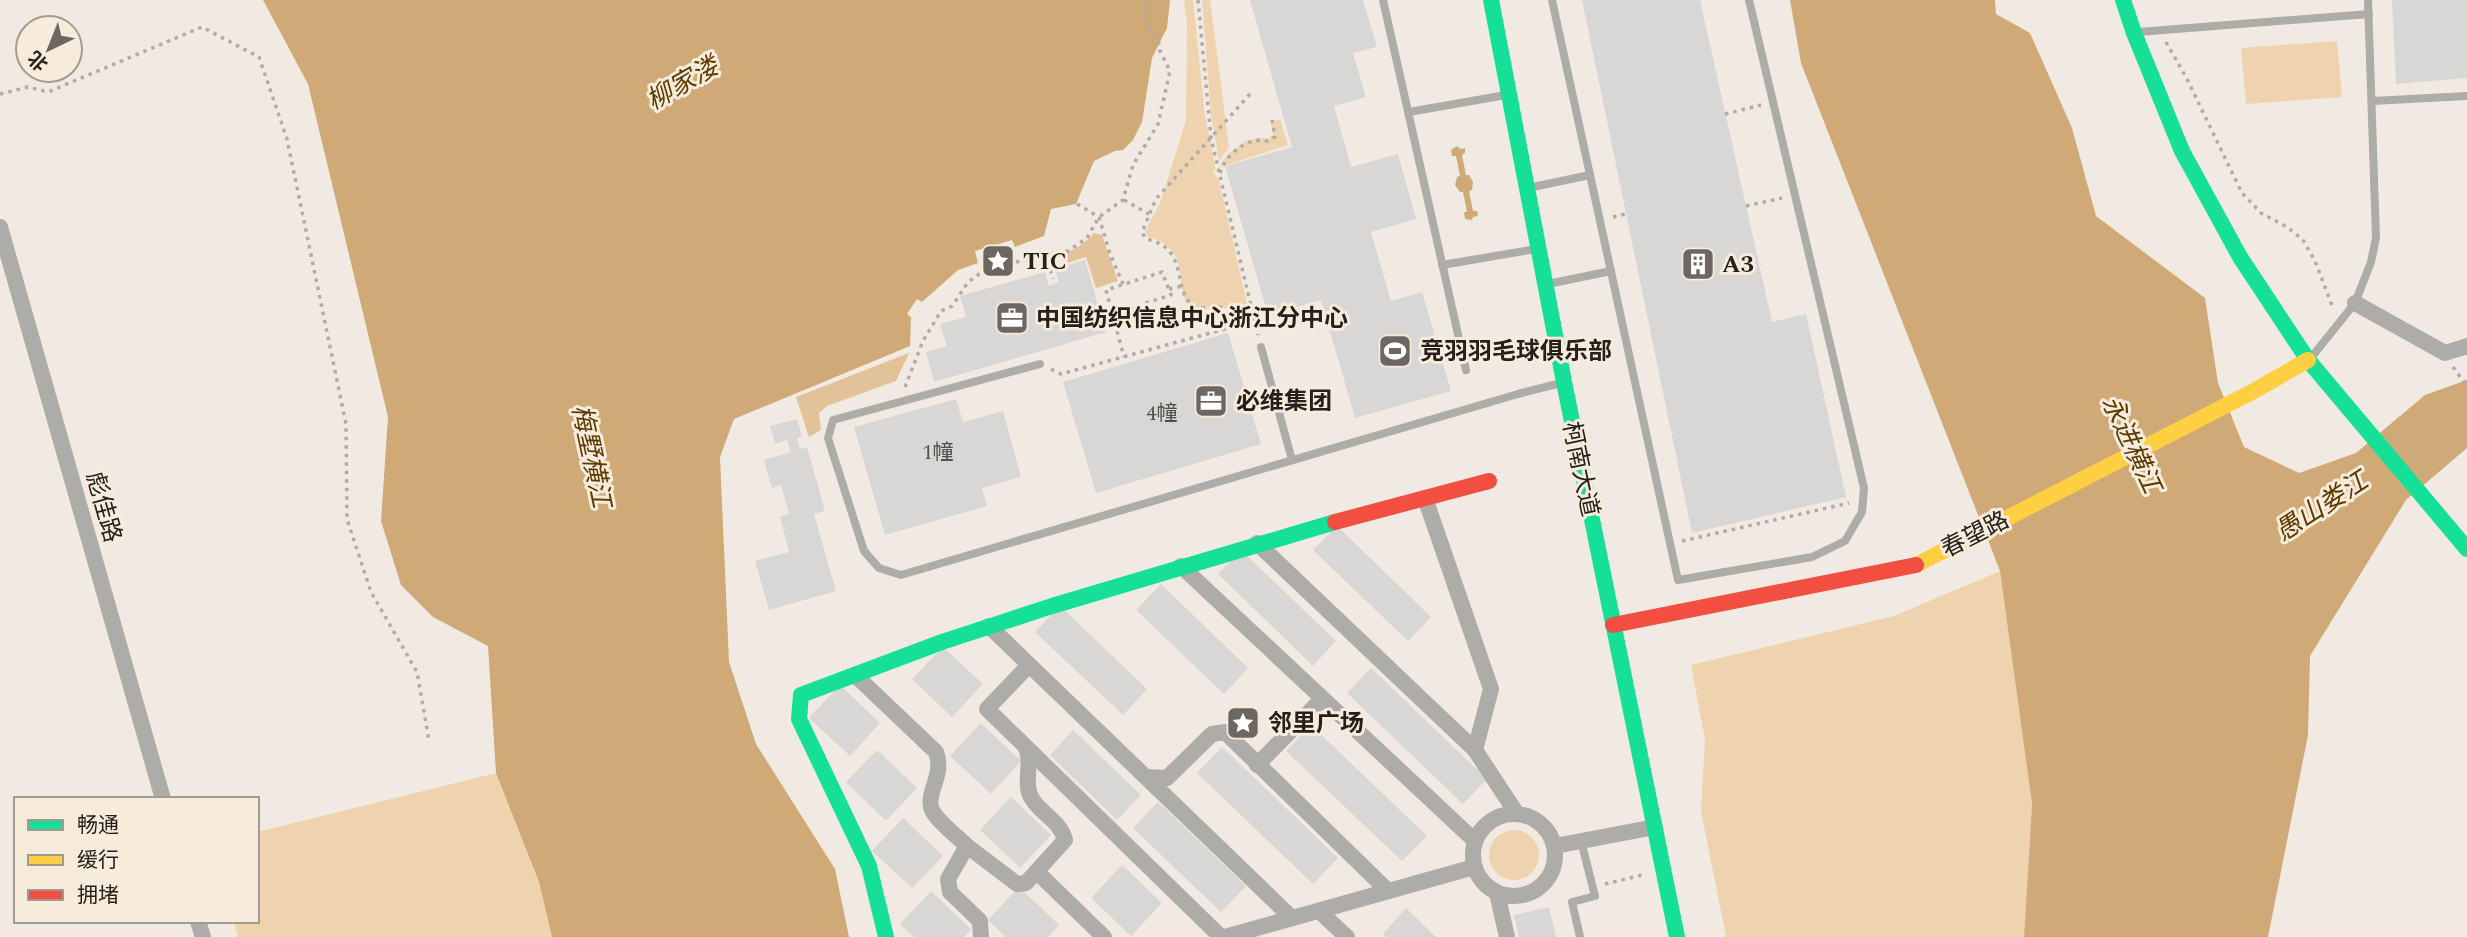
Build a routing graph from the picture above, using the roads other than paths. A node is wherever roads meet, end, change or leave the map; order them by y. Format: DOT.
graph roads {
  1 [pos="1383,0"];
  2 [pos="1491,0"];
  3 [pos="1552,0"];
  4 [pos="1749,0"];
  5 [pos="2123,0"];
  6 [pos="2368,0"];
  7 [pos="2369,14"];
  8 [pos="2134,33"];
  9 [pos="1509,94"];
  10 [pos="2467,96"];
  11 [pos="2372,101"];
  12 [pos="1409,112"];
  13 [pos="1590,175"];
  14 [pos="1528,188"];
  15 [pos="0,227"];
  16 [pos="1538,249"];
  17 [pos="1442,265"];
  18 [pos="1611,271"];
  19 [pos="1545,285"];
  20 [pos="2355,303"];
  21 [pos="2467,346"];
  22 [pos="1261,347"];
  23 [pos="2308,360"];
  24 [pos="1040,364"];
  25 [pos="1466,370"];
  26 [pos="1564,382"];
  27 [pos="1292,460"];
  28 [pos="1489,481"];
  29 [pos="1425,498"];
  30 [pos="1257,543"];
  31 [pos="2467,549"];
  32 [pos="1181,566"];
  33 [pos="1613,625"];
  34 [pos="989,626"];
  35 [pos="1029,665"];
  36 [pos="855,675"];
  37 [pos="1322,699"];
  38 [pos="1026,748"];
  39 [pos="1475,750"];
  40 [pos="1257,765"];
  41 [pos="1146,777"];
  42 [pos="162,797"];
  43 [pos="1517,814"];
  44 [pos="1654,827"];
  45 [pos="1475,841"];
  46 [pos="1581,841"];
  47 [pos="967,846"];
  48 [pos="1555,846"];
  49 [pos="1474,867"];
  50 [pos="1037,872"];
  51 [pos="1388,891"];
  52 [pos="1497,893"];
  53 [pos="1319,911"];
  54 [pos="1293,918"];
  55 [pos="886,937"];
  56 [pos="981,937"];
  57 [pos="1104,937"];
  58 [pos="1223,937"];
  59 [pos="1347,937"];
  60 [pos="1507,937"];
  61 [pos="1580,937"];
  62 [pos="1677,937"];
  1 -- 12 [label="lane"];
  2 -- 9 [label="street, 柯南大道"];
  3 -- 13 [label="lane"];
  4 -- 18 [label="lane"];
  5 -- 8 [label="street"];
  6 -- 7 [label="lane"];
  7 -- 8 [label="lane"];
  7 -- 11 [label="lane"];
  8 -- 23 [label="street"];
  9 -- 12 [label="lane"];
  9 -- 14 [label="street, 柯南大道"];
  10 -- 11 [label="lane"];
  11 -- 20 [label="lane"];
  12 -- 17 [label="lane"];
  13 -- 14 [label="lane"];
  13 -- 18 [label="lane"];
  14 -- 16 [label="street, 柯南大道"];
  15 -- 42 [label="street, 彪佳路"];
  16 -- 17 [label="lane"];
  16 -- 19 [label="street, 柯南大道"];
  17 -- 25 [label="lane"];
  18 -- 19 [label="lane"];
  19 -- 26 [label="street, 柯南大道"];
  20 -- 21 [label="street"];
  20 -- 23 [label="lane"];
  22 -- 27 [label="lane"];
  23 -- 31 [label="street"];
  23 -- 33 [label="street, 春望路"];
  24 -- 27 [label="lane"];
  26 -- 27 [label="lane"];
  26 -- 33 [label="street, 柯南大道"];
  28 -- 29 [label="street"];
  29 -- 30 [label="street"];
  29 -- 39 [label="street"];
  30 -- 32 [label="street"];
  30 -- 39 [label="street"];
  32 -- 34 [label="street"];
  32 -- 37 [label="street"];
  33 -- 44 [label="street, 柯南大道"];
  34 -- 35 [label="street"];
  34 -- 36 [label="street"];
  35 -- 38 [label="street"];
  35 -- 41 [label="street"];
  36 -- 47 [label="street"];
  36 -- 55 [label="street"];
  37 -- 40 [label="street"];
  37 -- 45 [label="street"];
  38 -- 50 [label="street"];
  38 -- 58 [label="street"];
  39 -- 43 [label="street"];
  40 -- 41 [label="street"];
  40 -- 51 [label="street"];
  41 -- 54 [label="street"];
  43 -- 45 [label="street"];
  43 -- 48 [label="street"];
  44 -- 46 [label="street"];
  44 -- 62 [label="street, 柯南大道"];
  45 -- 49 [label="street"];
  46 -- 48 [label="street"];
  46 -- 61 [label="lane"];
  47 -- 50 [label="street"];
  47 -- 56 [label="street"];
  48 -- 52 [label="street"];
  49 -- 51 [label="street"];
  49 -- 52 [label="street"];
  50 -- 57 [label="street"];
  51 -- 53 [label="street"];
  52 -- 60 [label="street"];
  53 -- 54 [label="street"];
  53 -- 59 [label="street"];
  54 -- 58 [label="street"];
}
